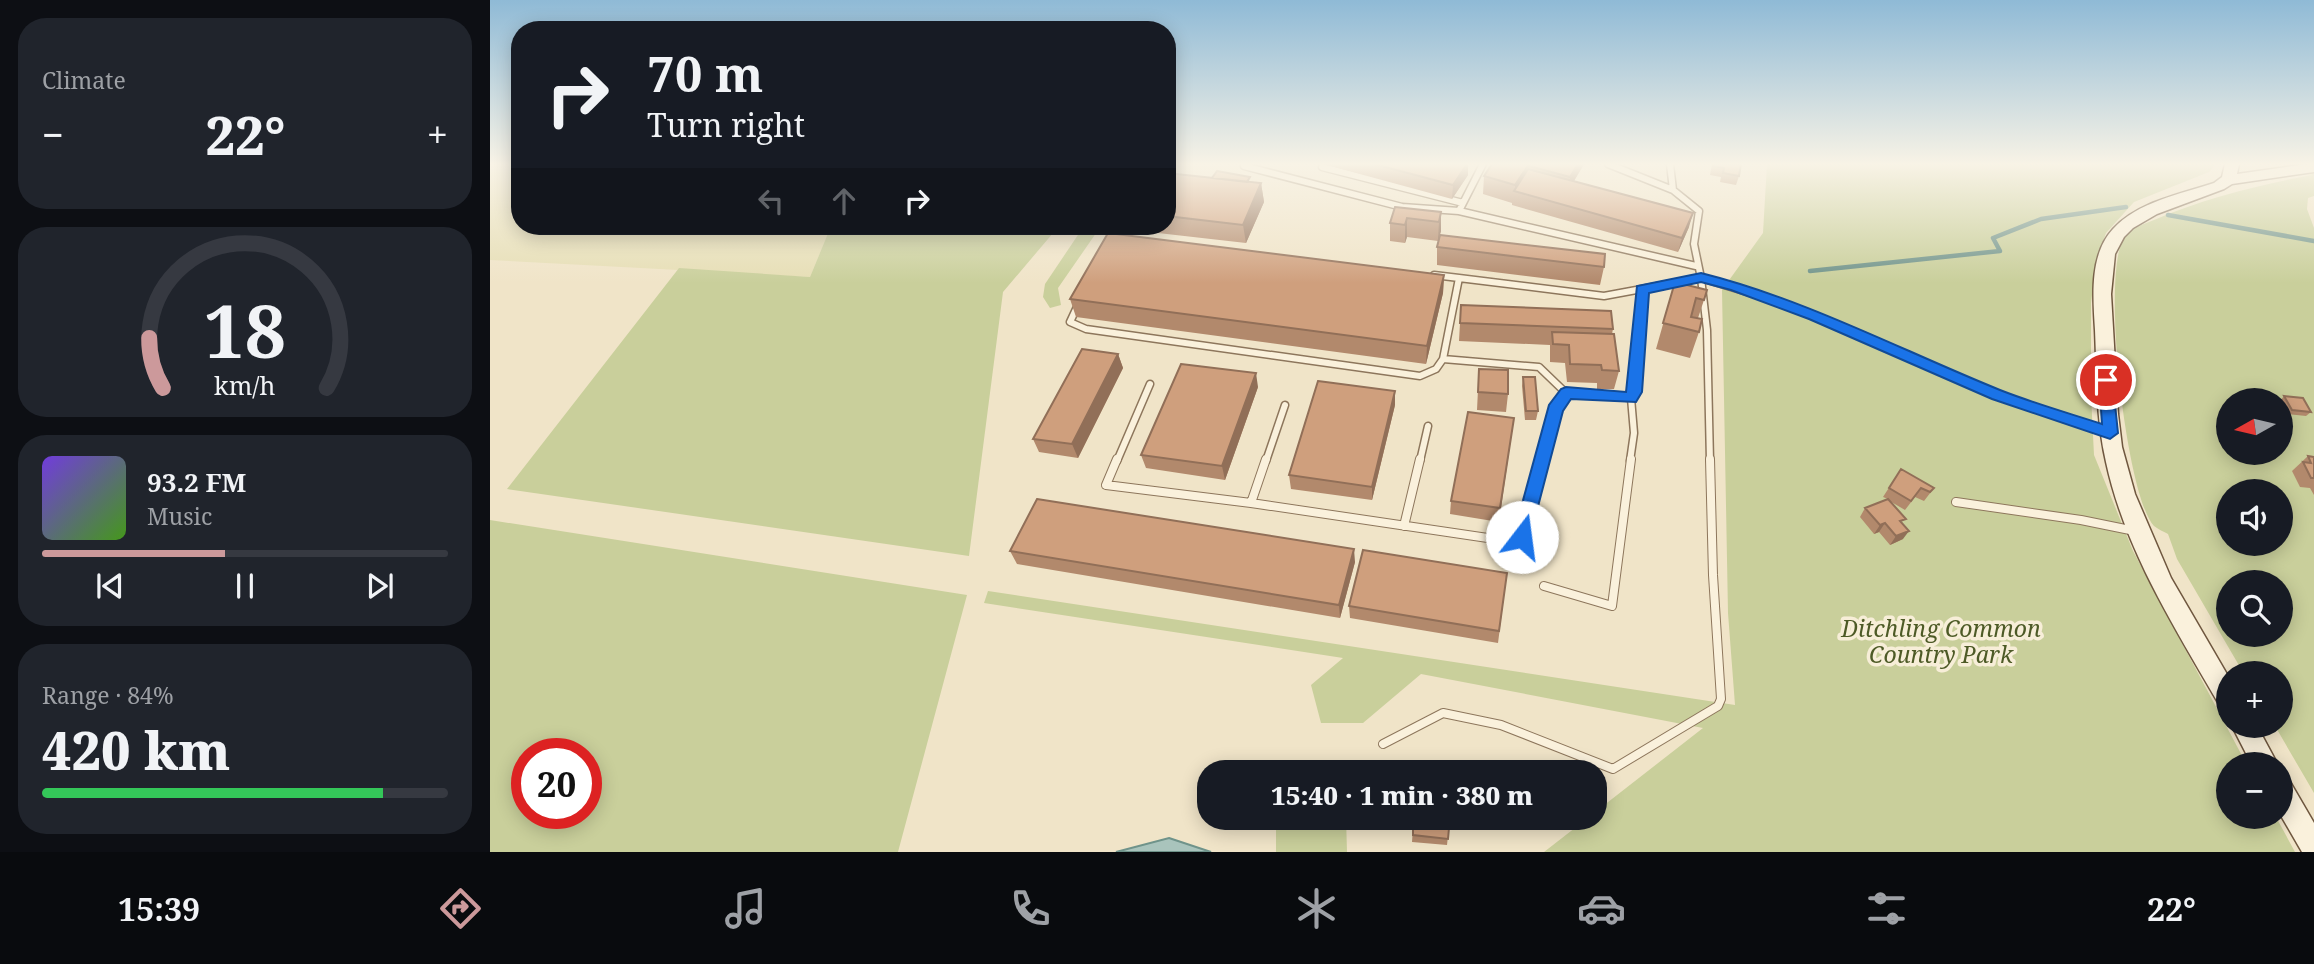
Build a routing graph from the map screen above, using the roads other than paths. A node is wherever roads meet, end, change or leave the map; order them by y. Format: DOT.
graph roads {
  1 [pos="1463,203"];
  2 [pos="1393,204"];
  3 [pos="1690,204"];
  4 [pos="2167,204"];
  5 [pos="1459,211"];
  6 [pos="1696,266"];
  7 [pos="1432,275"];
  8 [pos="1459,278"];
  9 [pos="1701,278"];
  10 [pos="1642,289"];
  11 [pos="1081,299"];
  12 [pos="1443,359"];
  13 [pos="1150,384"];
  14 [pos="1566,393"];
  15 [pos="1631,398"];
  16 [pos="1285,405"];
  17 [pos="1428,426"];
  18 [pos="2110,433"];
  19 [pos="1956,502"];
  20 [pos="1251,503"];
  21 [pos="1404,526"];
  22 [pos="2139,532"];
  23 [pos="1544,586"];
  24 [pos="2216,677"];
  25 [pos="1382,744"];
  26 [pos="2293,812"];
  27 [pos="2314,848"];
  1 -- 5 [label="lane"];
  2 -- 5 [label="lane"];
  3 -- 6 [label="lane"];
  4 -- 18 [label="street"];
  5 -- 6 [label="lane"];
  6 -- 9 [label="lane"];
  7 -- 8 [label="lane"];
  8 -- 10 [label="lane"];
  8 -- 12 [label="lane"];
  9 -- 10 [label="lane"];
  9 -- 18 [label="lane"];
  9 -- 25 [label="lane"];
  10 -- 15 [label="lane"];
  11 -- 12 [label="lane"];
  12 -- 14 [label="lane"];
  13 -- 20 [label="lane"];
  14 -- 15 [label="lane"];
  14 -- 21 [label="lane"];
  15 -- 23 [label="lane"];
  16 -- 20 [label="lane"];
  17 -- 21 [label="lane"];
  18 -- 22 [label="street"];
  19 -- 22 [label="lane"];
  20 -- 21 [label="lane"];
  22 -- 24 [label="street"];
  26 -- 27 [label="street"];
}
